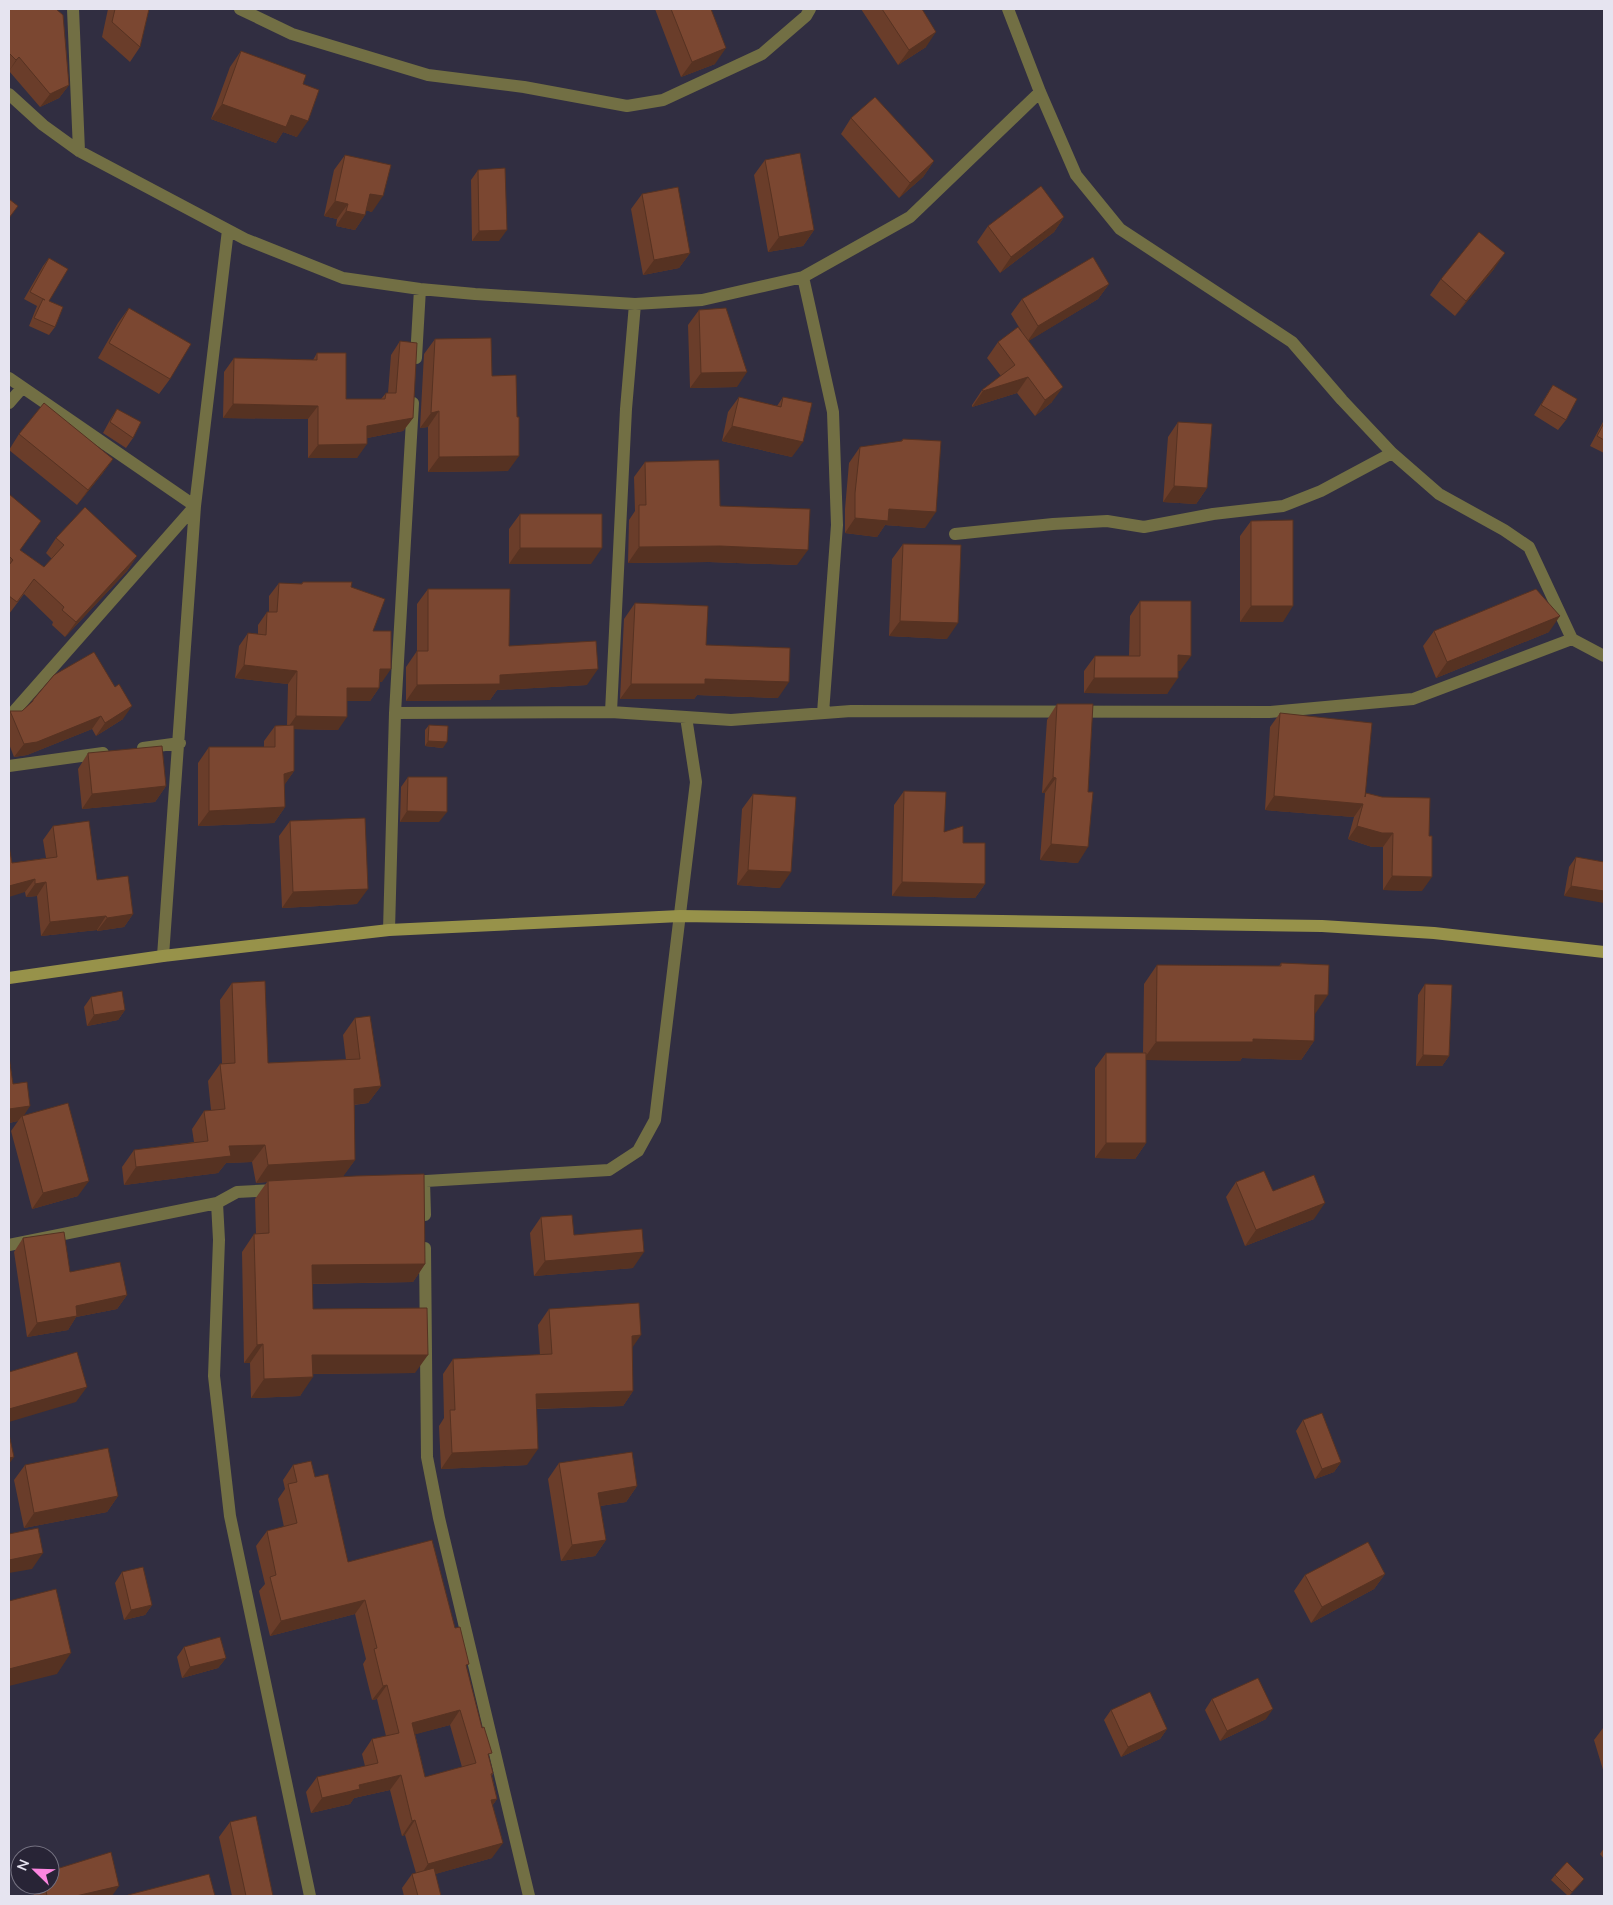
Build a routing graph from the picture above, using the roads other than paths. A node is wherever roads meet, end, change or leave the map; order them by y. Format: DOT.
graph roads {
  1 [pos="74,9"];
  2 [pos="240,9"];
  3 [pos="810,9"];
  4 [pos="1008,9"];
  5 [pos="1040,92"];
  6 [pos="9,94"];
  7 [pos="79,151"];
  8 [pos="228,230"];
  9 [pos="803,277"];
  10 [pos="420,289"];
  11 [pos="635,304"];
  12 [pos="416,368"];
  13 [pos="9,378"];
  14 [pos="22,388"];
  15 [pos="414,388"];
  16 [pos="9,403"];
  17 [pos="1392,453"];
  18 [pos="195,506"];
  19 [pos="956,534"];
  20 [pos="1572,639"];
  21 [pos="1604,656"];
  22 [pos="611,712"];
  23 [pos="823,713"];
  24 [pos="396,714"];
  25 [pos="9,717"];
  26 [pos="686,717"];
  27 [pos="180,743"];
  28 [pos="132,750"];
  29 [pos="113,752"];
  30 [pos="9,766"];
  31 [pos="680,916"];
  32 [pos="389,930"];
  33 [pos="1604,952"];
  34 [pos="164,956"];
  35 [pos="9,978"];
  36 [pos="424,1181"];
  37 [pos="395,1182"];
  38 [pos="286,1189"];
  39 [pos="217,1203"];
  40 [pos="9,1245"];
  41 [pos="310,1896"];
  42 [pos="529,1896"];
  1 -- 7 [label="street"];
  2 -- 3 [label="street"];
  4 -- 5 [label="street"];
  5 -- 9 [label="street"];
  5 -- 17 [label="street"];
  6 -- 7 [label="street"];
  7 -- 8 [label="street"];
  8 -- 10 [label="street"];
  8 -- 18 [label="street"];
  9 -- 11 [label="street"];
  9 -- 23 [label="street"];
  10 -- 11 [label="street"];
  10 -- 12 [label="street"];
  11 -- 22 [label="street"];
  13 -- 14 [label="street"];
  14 -- 16 [label="street"];
  14 -- 18 [label="street"];
  15 -- 24 [label="street"];
  17 -- 19 [label="street"];
  17 -- 20 [label="street"];
  18 -- 25 [label="street"];
  18 -- 27 [label="street"];
  20 -- 21 [label="street"];
  20 -- 23 [label="street"];
  22 -- 24 [label="street"];
  22 -- 26 [label="street"];
  23 -- 26 [label="street"];
  24 -- 32 [label="street"];
  26 -- 31 [label="street"];
  27 -- 28 [label="street"];
  27 -- 34 [label="street"];
  29 -- 30 [label="street"];
  31 -- 32 [label="main road"];
  31 -- 33 [label="main road"];
  31 -- 36 [label="street"];
  32 -- 34 [label="main road"];
  34 -- 35 [label="main road"];
  36 -- 37 [label="street"];
  36 -- 42 [label="street"];
  38 -- 39 [label="street"];
  39 -- 40 [label="street"];
  39 -- 41 [label="street"];
}
